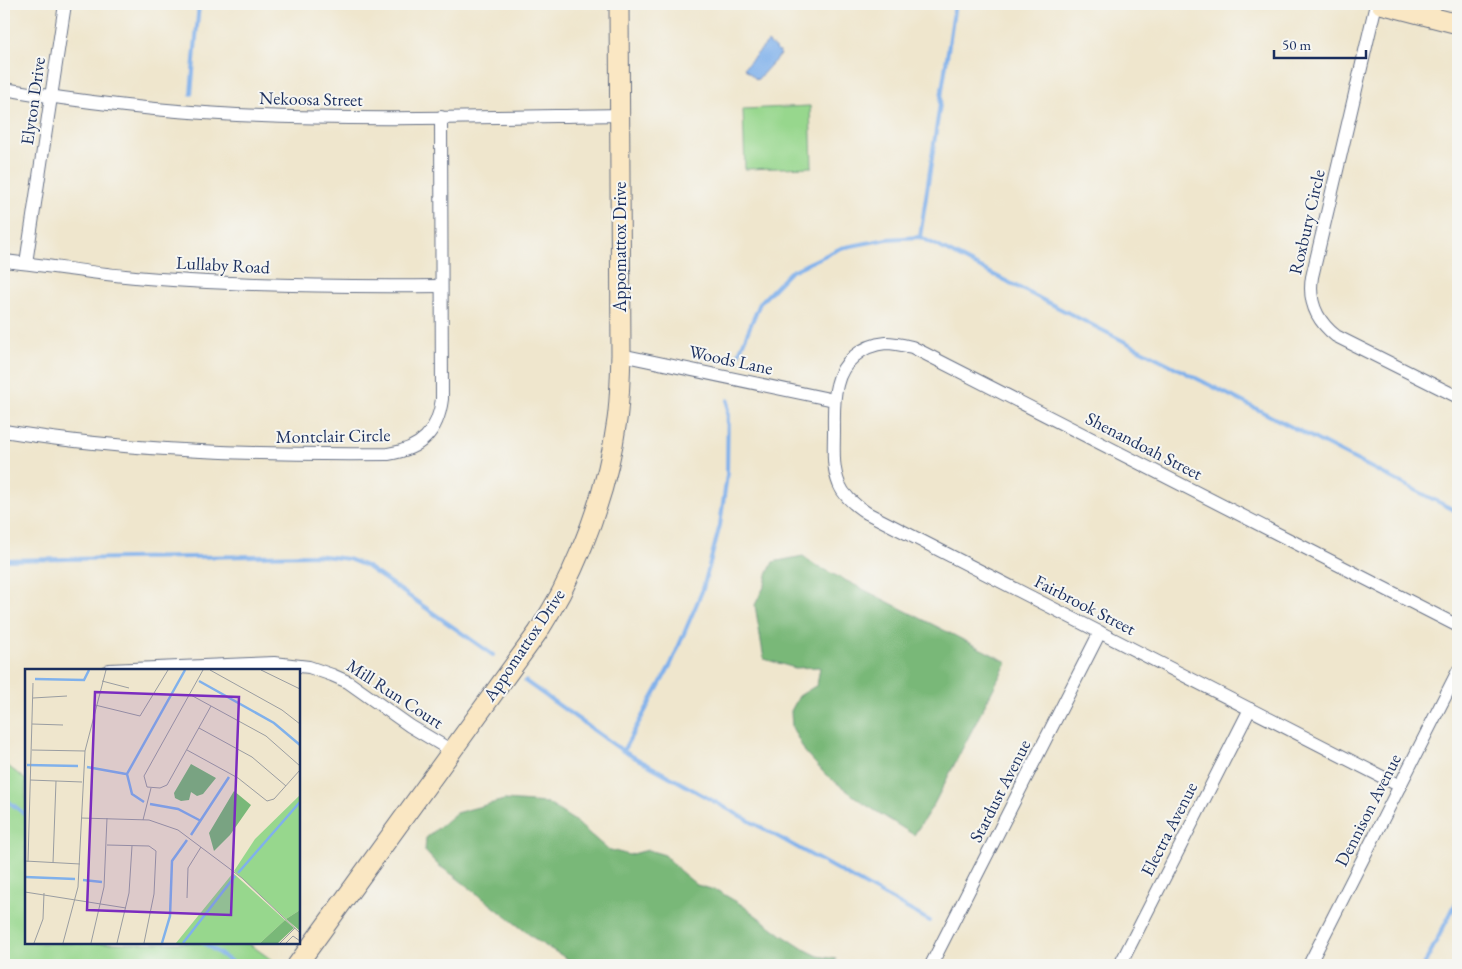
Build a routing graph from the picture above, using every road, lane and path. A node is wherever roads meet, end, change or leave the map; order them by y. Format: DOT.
graph roads {
  1 [pos="65,4"];
  2 [pos="619,4"];
  3 [pos="1376,4"];
  4 [pos="1381,4"];
  5 [pos="1458,24"];
  6 [pos="4,89"];
  7 [pos="51,97"];
  8 [pos="620,115"];
  9 [pos="441,117"];
  10 [pos="4,261"];
  11 [pos="26,263"];
  12 [pos="441,286"];
  13 [pos="621,355"];
  14 [pos="1458,397"];
  15 [pos="834,400"];
  16 [pos="4,431"];
  17 [pos="1458,626"];
  18 [pos="1100,632"];
  19 [pos="133,669"];
  20 [pos="1458,671"];
  21 [pos="1250,709"];
  22 [pos="452,751"];
  23 [pos="1400,786"];
  24 [pos="300,961"];
  25 [pos="931,965"];
  26 [pos="1120,965"];
  27 [pos="1309,965"];
  1 -- 7 [label="street, Elyton Drive"];
  2 -- 8 [label="street, Appomattox Drive"];
  3 -- 14 [label="street, Roxbury Circle"];
  4 -- 5 [label="street"];
  6 -- 7 [label="street, Nekoosa Street"];
  7 -- 9 [label="street, Nekoosa Street"];
  7 -- 11 [label="street, Elyton Drive"];
  8 -- 9 [label="street, Nekoosa Street"];
  8 -- 13 [label="street, Appomattox Drive"];
  9 -- 12 [label="street, Montclair Circle"];
  10 -- 11 [label="street, Lullaby Road"];
  11 -- 12 [label="street, Lullaby Road"];
  12 -- 16 [label="street, Montclair Circle"];
  13 -- 15 [label="street, Woods Lane"];
  13 -- 22 [label="street, Appomattox Drive"];
  15 -- 17 [label="street, Shenandoah Street"];
  15 -- 18 [label="street, Fairbrook Street"];
  18 -- 21 [label="street, Fairbrook Street"];
  18 -- 25 [label="street, Stardust Avenue"];
  19 -- 22 [label="street, Mill Run Court"];
  20 -- 23 [label="street, Dennison Avenue"];
  21 -- 23 [label="street, Fairbrook Street"];
  21 -- 26 [label="street, Electra Avenue"];
  22 -- 24 [label="street, Appomattox Drive"];
  23 -- 27 [label="street, Dennison Avenue"];
}
